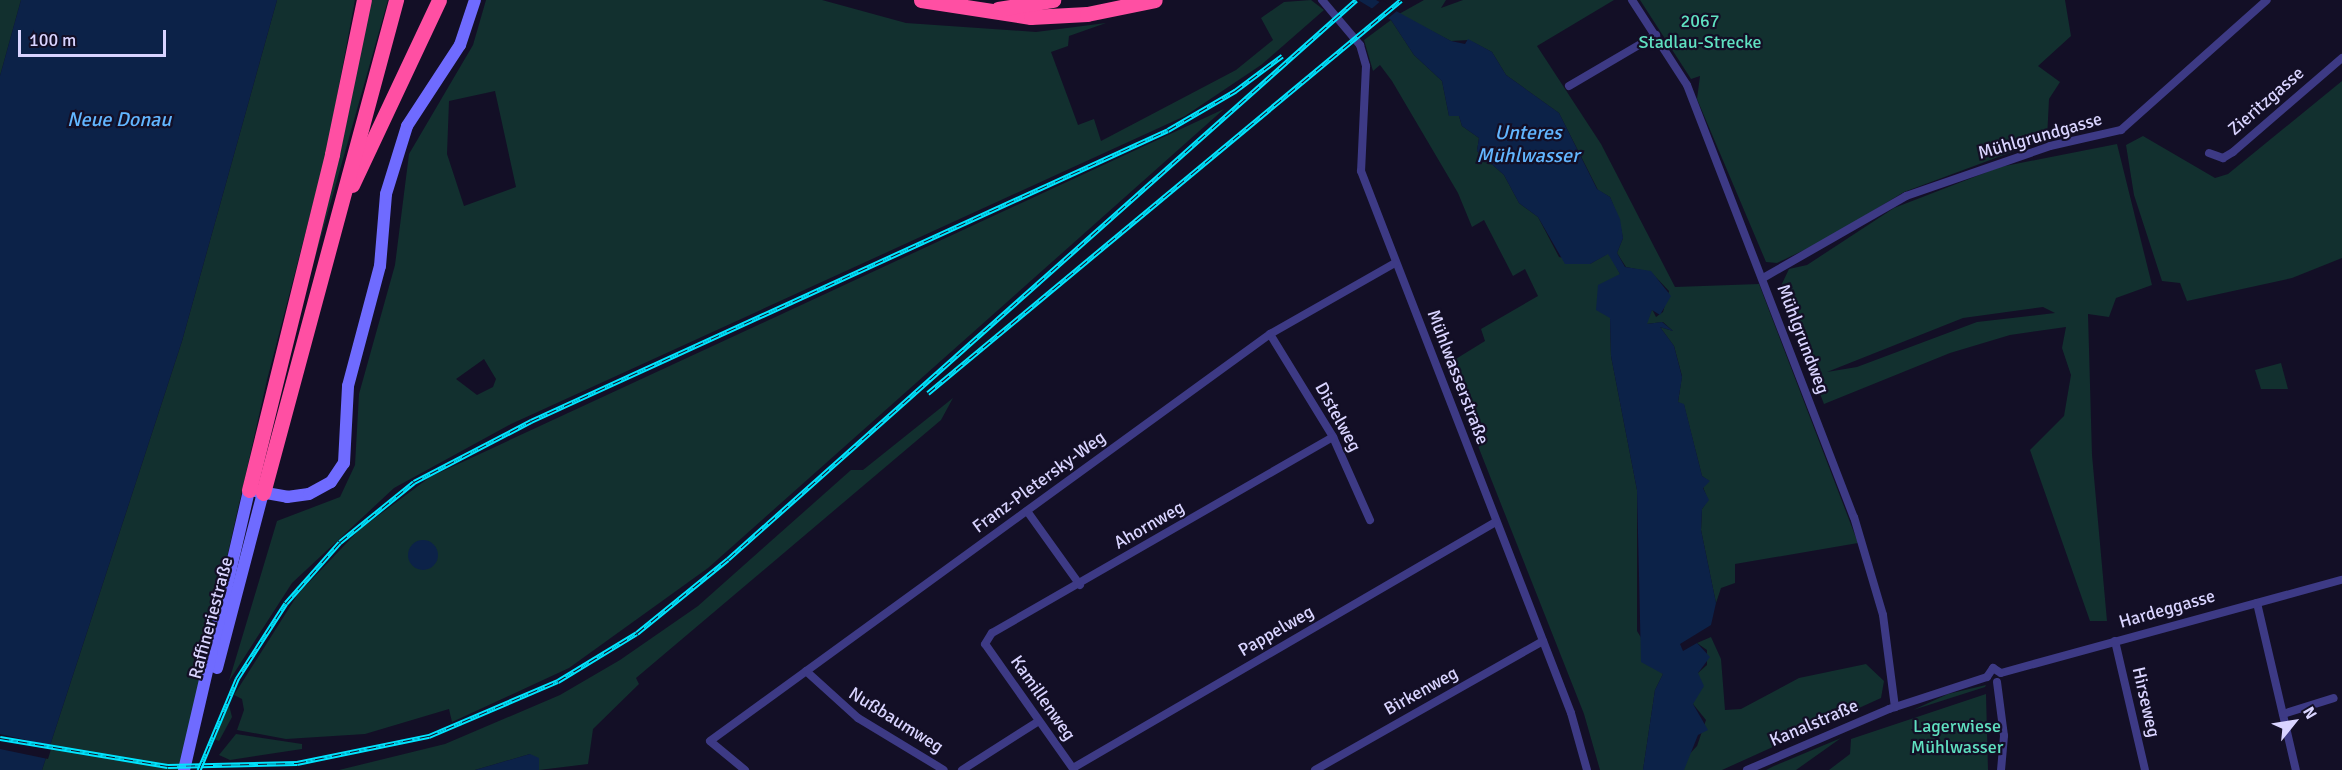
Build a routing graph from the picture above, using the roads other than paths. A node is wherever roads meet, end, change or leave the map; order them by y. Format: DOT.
graph roads {
  1 [pos="396,0"];
  2 [pos="439,0"];
  3 [pos="475,0"];
  4 [pos="921,0"];
  5 [pos="1053,0"];
  6 [pos="1155,0"];
  7 [pos="1323,0"];
  8 [pos="1632,0"];
  9 [pos="2268,0"];
  10 [pos="362,4"];
  11 [pos="983,11"];
  12 [pos="1656,35"];
  13 [pos="2342,58"];
  14 [pos="1569,86"];
  15 [pos="2209,153"];
  16 [pos="328,240"];
  17 [pos="1395,263"];
  18 [pos="1763,278"];
  19 [pos="1270,334"];
  20 [pos="1333,437"];
  21 [pos="256,491"];
  22 [pos="1028,511"];
  23 [pos="1370,520"];
  24 [pos="1496,522"];
  25 [pos="2342,580"];
  26 [pos="1080,585"];
  27 [pos="2257,603"];
  28 [pos="1543,641"];
  29 [pos="2115,641"];
  30 [pos="985,644"];
  31 [pos="806,671"];
  32 [pos="1999,678"];
  33 [pos="2334,698"];
  34 [pos="1895,707"];
  35 [pos="2283,714"];
  36 [pos="1039,721"];
  37 [pos="1074,769"];
  38 [pos="184,770"];
  39 [pos="745,770"];
  40 [pos="944,770"];
  41 [pos="962,770"];
  42 [pos="1314,770"];
  43 [pos="1587,770"];
  44 [pos="1747,770"];
  45 [pos="2001,770"];
  46 [pos="2145,770"];
  47 [pos="2296,770"];
  1 -- 16 [label="highway"];
  2 -- 16 [label="highway"];
  3 -- 21 [label="street"];
  4 -- 11 [label="highway"];
  5 -- 11 [label="highway"];
  6 -- 11 [label="highway"];
  7 -- 17 [label="street, Mühlwasserstraße"];
  8 -- 12 [label="street, Mühlgrundweg"];
  9 -- 18 [label="street, Mühlgrundgasse"];
  10 -- 21 [label="highway"];
  12 -- 14 [label="street"];
  12 -- 18 [label="street, Mühlgrundweg"];
  13 -- 15 [label="street, Zieritzgasse"];
  16 -- 21 [label="highway"];
  17 -- 19 [label="street, Franz-Pletersky-Weg"];
  17 -- 24 [label="street, Mühlwasserstraße"];
  18 -- 34 [label="street, Mühlgrundweg"];
  19 -- 20 [label="street, Distelweg"];
  19 -- 22 [label="street, Franz-Pletersky-Weg"];
  20 -- 23 [label="street, Distelweg"];
  20 -- 26 [label="street, Ahornweg"];
  21 -- 38 [label="street, Raffineriestraße"];
  22 -- 26 [label="street"];
  22 -- 31 [label="street, Franz-Pletersky-Weg"];
  24 -- 28 [label="street, Mühlwasserstraße"];
  24 -- 37 [label="street, Pappelweg"];
  25 -- 27 [label="street, Hardeggasse"];
  26 -- 30 [label="street, Ahornweg"];
  27 -- 29 [label="street, Hardeggasse"];
  27 -- 35 [label="street"];
  28 -- 42 [label="street, Birkenweg"];
  28 -- 43 [label="street, Mühlwasserstraße"];
  29 -- 32 [label="street, Hardeggasse"];
  29 -- 46 [label="street, Hirseweg"];
  30 -- 36 [label="street, Kamillenweg"];
  31 -- 39 [label="street, Franz-Pletersky-Weg"];
  31 -- 40 [label="street, Nußbaumweg"];
  32 -- 34 [label="street"];
  32 -- 45 [label="street"];
  33 -- 35 [label="street"];
  34 -- 44 [label="street, Kanalstraße"];
  35 -- 47 [label="street"];
  36 -- 37 [label="street, Kamillenweg"];
  36 -- 41 [label="street"];
}
